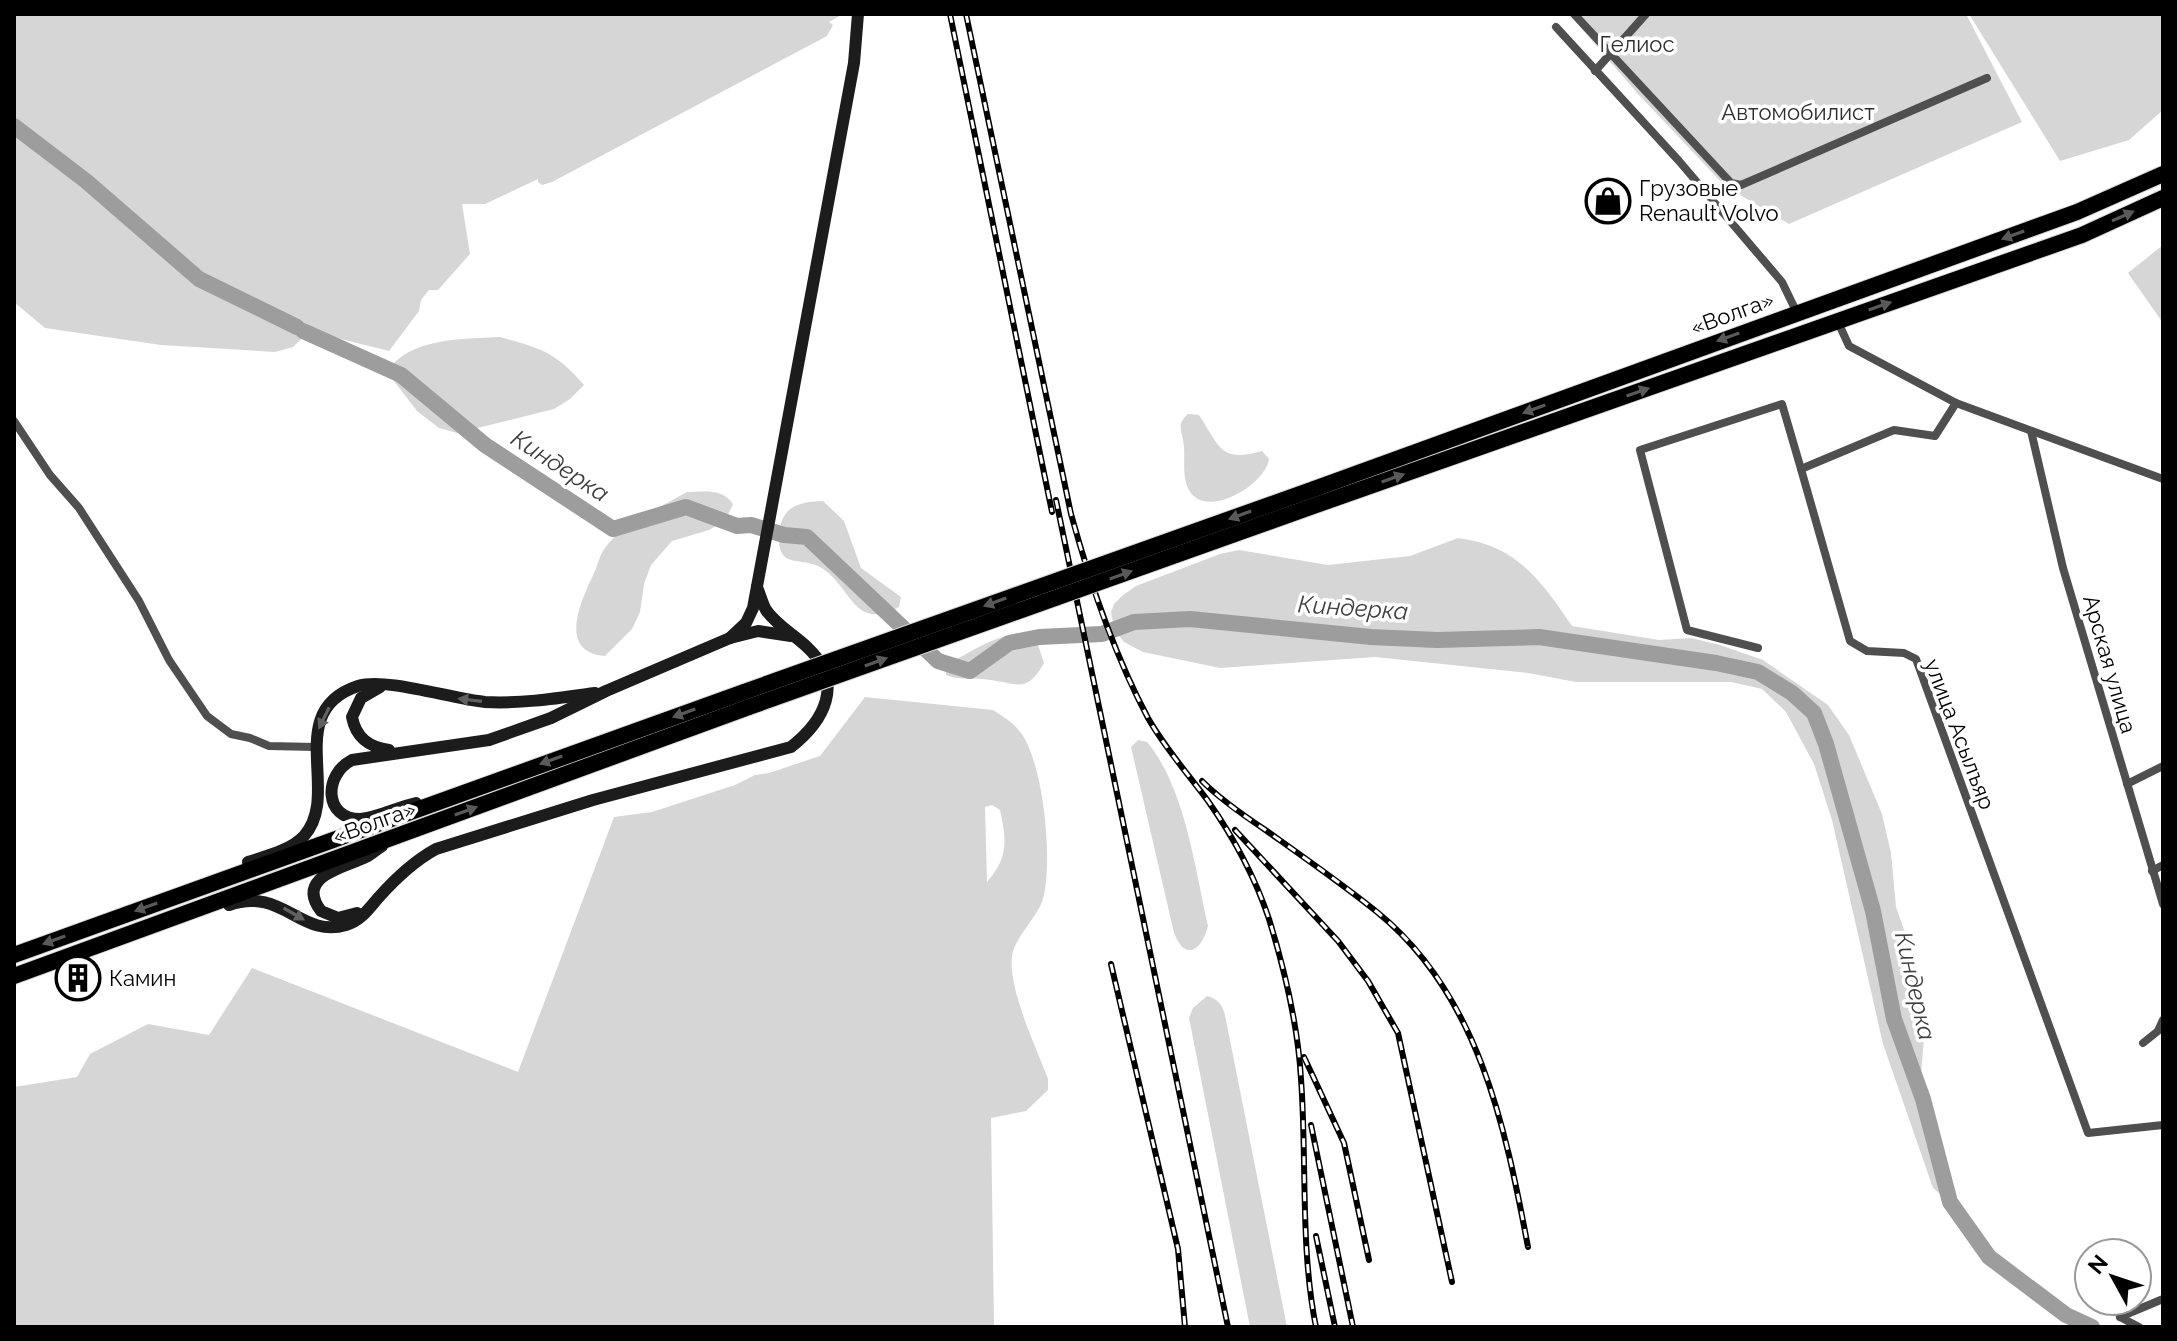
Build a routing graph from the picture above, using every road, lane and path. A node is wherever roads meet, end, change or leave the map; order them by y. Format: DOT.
graph roads {
  1 [pos="858,14"];
  2 [pos="1574,14"];
  3 [pos="1646,14"];
  4 [pos="1556,27"];
  5 [pos="1611,54"];
  6 [pos="1595,71"];
  7 [pos="1987,78"];
  8 [pos="2163,174"];
  9 [pos="2163,198"];
  10 [pos="1797,313"];
  11 [pos="1837,321"];
  12 [pos="1956,403"];
  13 [pos="14,421"];
  14 [pos="2031,431"];
  15 [pos="1801,469"];
  16 [pos="2163,479"];
  17 [pos="1317,497"];
  18 [pos="757,587"];
  19 [pos="796,637"];
  20 [pos="730,638"];
  21 [pos="1758,648"];
  22 [pos="386,684"];
  23 [pos="606,691"];
  24 [pos="747,699"];
  25 [pos="315,747"];
  26 [pos="400,752"];
  27 [pos="2163,766"];
  28 [pos="2127,784"];
  29 [pos="443,799"];
  30 [pos="393,838"];
  31 [pos="2163,865"];
  32 [pos="2152,871"];
  33 [pos="209,884"];
  34 [pos="379,897"];
  35 [pos="2163,904"];
  36 [pos="166,922"];
  37 [pos="14,955"];
  38 [pos="14,976"];
  39 [pos="2163,1020"];
  40 [pos="2143,1043"];
  41 [pos="2163,1125"];
  42 [pos="2163,1299"];
  43 [pos="2139,1327"];
  1 -- 18 [label="street"];
  2 -- 5 [label="street"];
  3 -- 5 [label="street"];
  4 -- 6 [label="street"];
  5 -- 6 [label="street"];
  5 -- 7 [label="street"];
  6 -- 10 [label="street"];
  8 -- 10 [label="highway, «Волга», one-way"];
  11 -- 9 [label="highway, «Волга», one-way"];
  10 -- 17 [label="highway, «Волга», one-way"];
  11 -- 12 [label="street"];
  17 -- 11 [label="highway, «Волга», one-way"];
  12 -- 14 [label="street"];
  12 -- 15 [label="street"];
  13 -- 25 [label="street"];
  14 -- 16 [label="street"];
  14 -- 28 [label="street, Арская улица"];
  15 -- 21 [label="street"];
  15 -- 41 [label="street, улица Асылъяр"];
  17 -- 24 [label="highway, bridge"];
  18 -- 19 [label="street"];
  18 -- 20 [label="street"];
  19 -- 20 [label="street"];
  19 -- 34 [label="street"];
  20 -- 23 [label="street"];
  23 -- 22 [label="street, one-way"];
  22 -- 25 [label="street, one-way"];
  22 -- 26 [label="street"];
  23 -- 26 [label="street"];
  24 -- 29 [label="highway, «Волга», one-way"];
  30 -- 24 [label="highway, «Волга», one-way"];
  25 -- 33 [label="street"];
  26 -- 29 [label="street"];
  27 -- 28 [label="street"];
  28 -- 32 [label="street, Арская улица"];
  29 -- 33 [label="highway, «Волга»"];
  30 -- 34 [label="street"];
  30 -- 36 [label="highway, «Волга»"];
  31 -- 32 [label="street"];
  32 -- 35 [label="street, Арская улица"];
  33 -- 37 [label="highway, «Волга», one-way"];
  36 -- 34 [label="street, one-way"];
  36 -- 38 [label="highway, «Волга»"];
  39 -- 40 [label="street"];
  42 -- 43 [label="street"];
}
